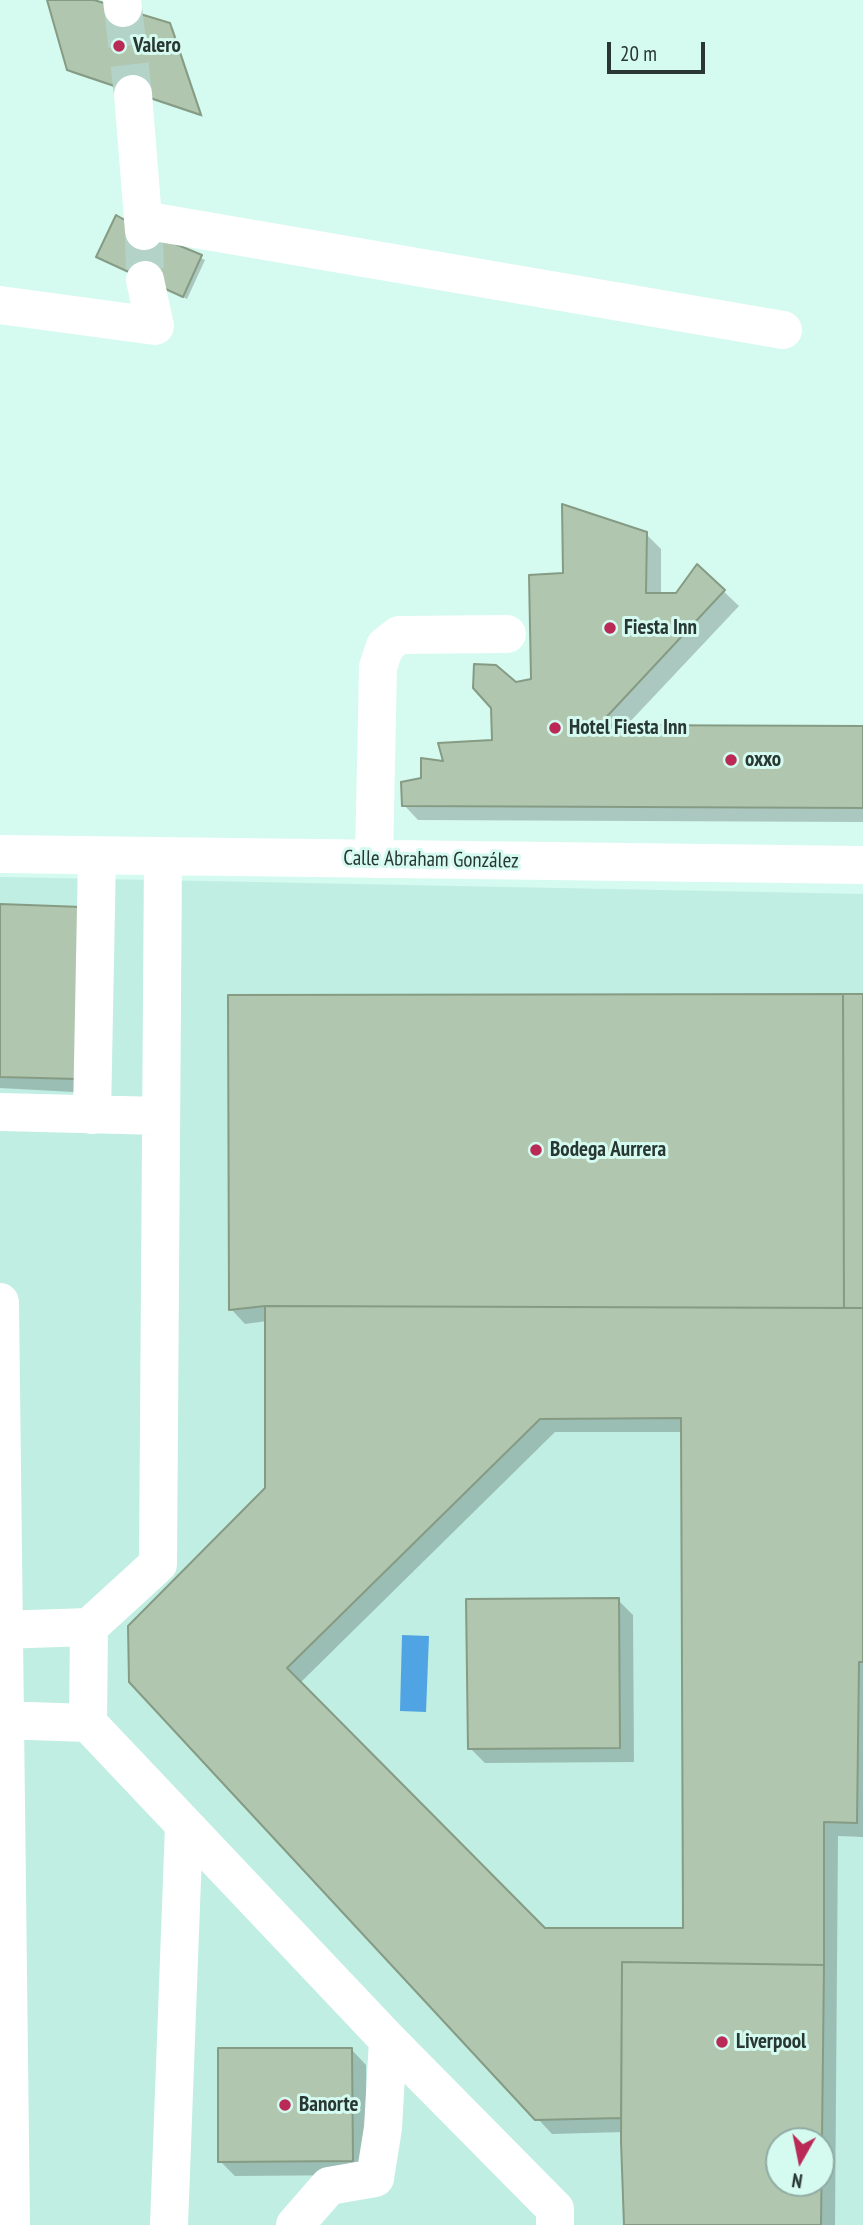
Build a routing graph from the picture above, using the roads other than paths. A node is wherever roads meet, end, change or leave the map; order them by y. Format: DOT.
graph roads {
  1 [pos="133,94"];
  2 [pos="145,280"];
  3 [pos="0,305"];
  4 [pos="783,330"];
  5 [pos="507,634"];
  6 [pos="0,854"];
  7 [pos="96,856"];
  8 [pos="163,858"];
  9 [pos="374,859"];
  10 [pos="863,865"];
  11 [pos="0,1112"];
  12 [pos="92,1115"];
  13 [pos="161,1116"];
  14 [pos="0,1303"];
  15 [pos="89,1627"];
  16 [pos="2,1630"];
  17 [pos="2,1720"];
  18 [pos="88,1723"];
  19 [pos="184,1826"];
  20 [pos="388,2040"];
  21 [pos="11,2225"];
  22 [pos="169,2225"];
  23 [pos="295,2225"];
  24 [pos="555,2225"];
  1 -- 4 [label="street"];
  2 -- 3 [label="street"];
  5 -- 9 [label="street"];
  6 -- 7 [label="street, Calle Abraham González"];
  7 -- 8 [label="street, Calle Abraham González"];
  7 -- 12 [label="street"];
  8 -- 9 [label="street, Calle Abraham González"];
  8 -- 13 [label="street"];
  9 -- 10 [label="street, Calle Abraham González"];
  11 -- 12 [label="street"];
  12 -- 13 [label="street"];
  13 -- 15 [label="street"];
  14 -- 16 [label="street"];
  15 -- 16 [label="street"];
  15 -- 18 [label="street"];
  16 -- 17 [label="street"];
  17 -- 18 [label="street"];
  17 -- 21 [label="street"];
  18 -- 19 [label="street"];
  19 -- 20 [label="street"];
  19 -- 22 [label="street"];
  20 -- 23 [label="street"];
  20 -- 24 [label="street"];
}
